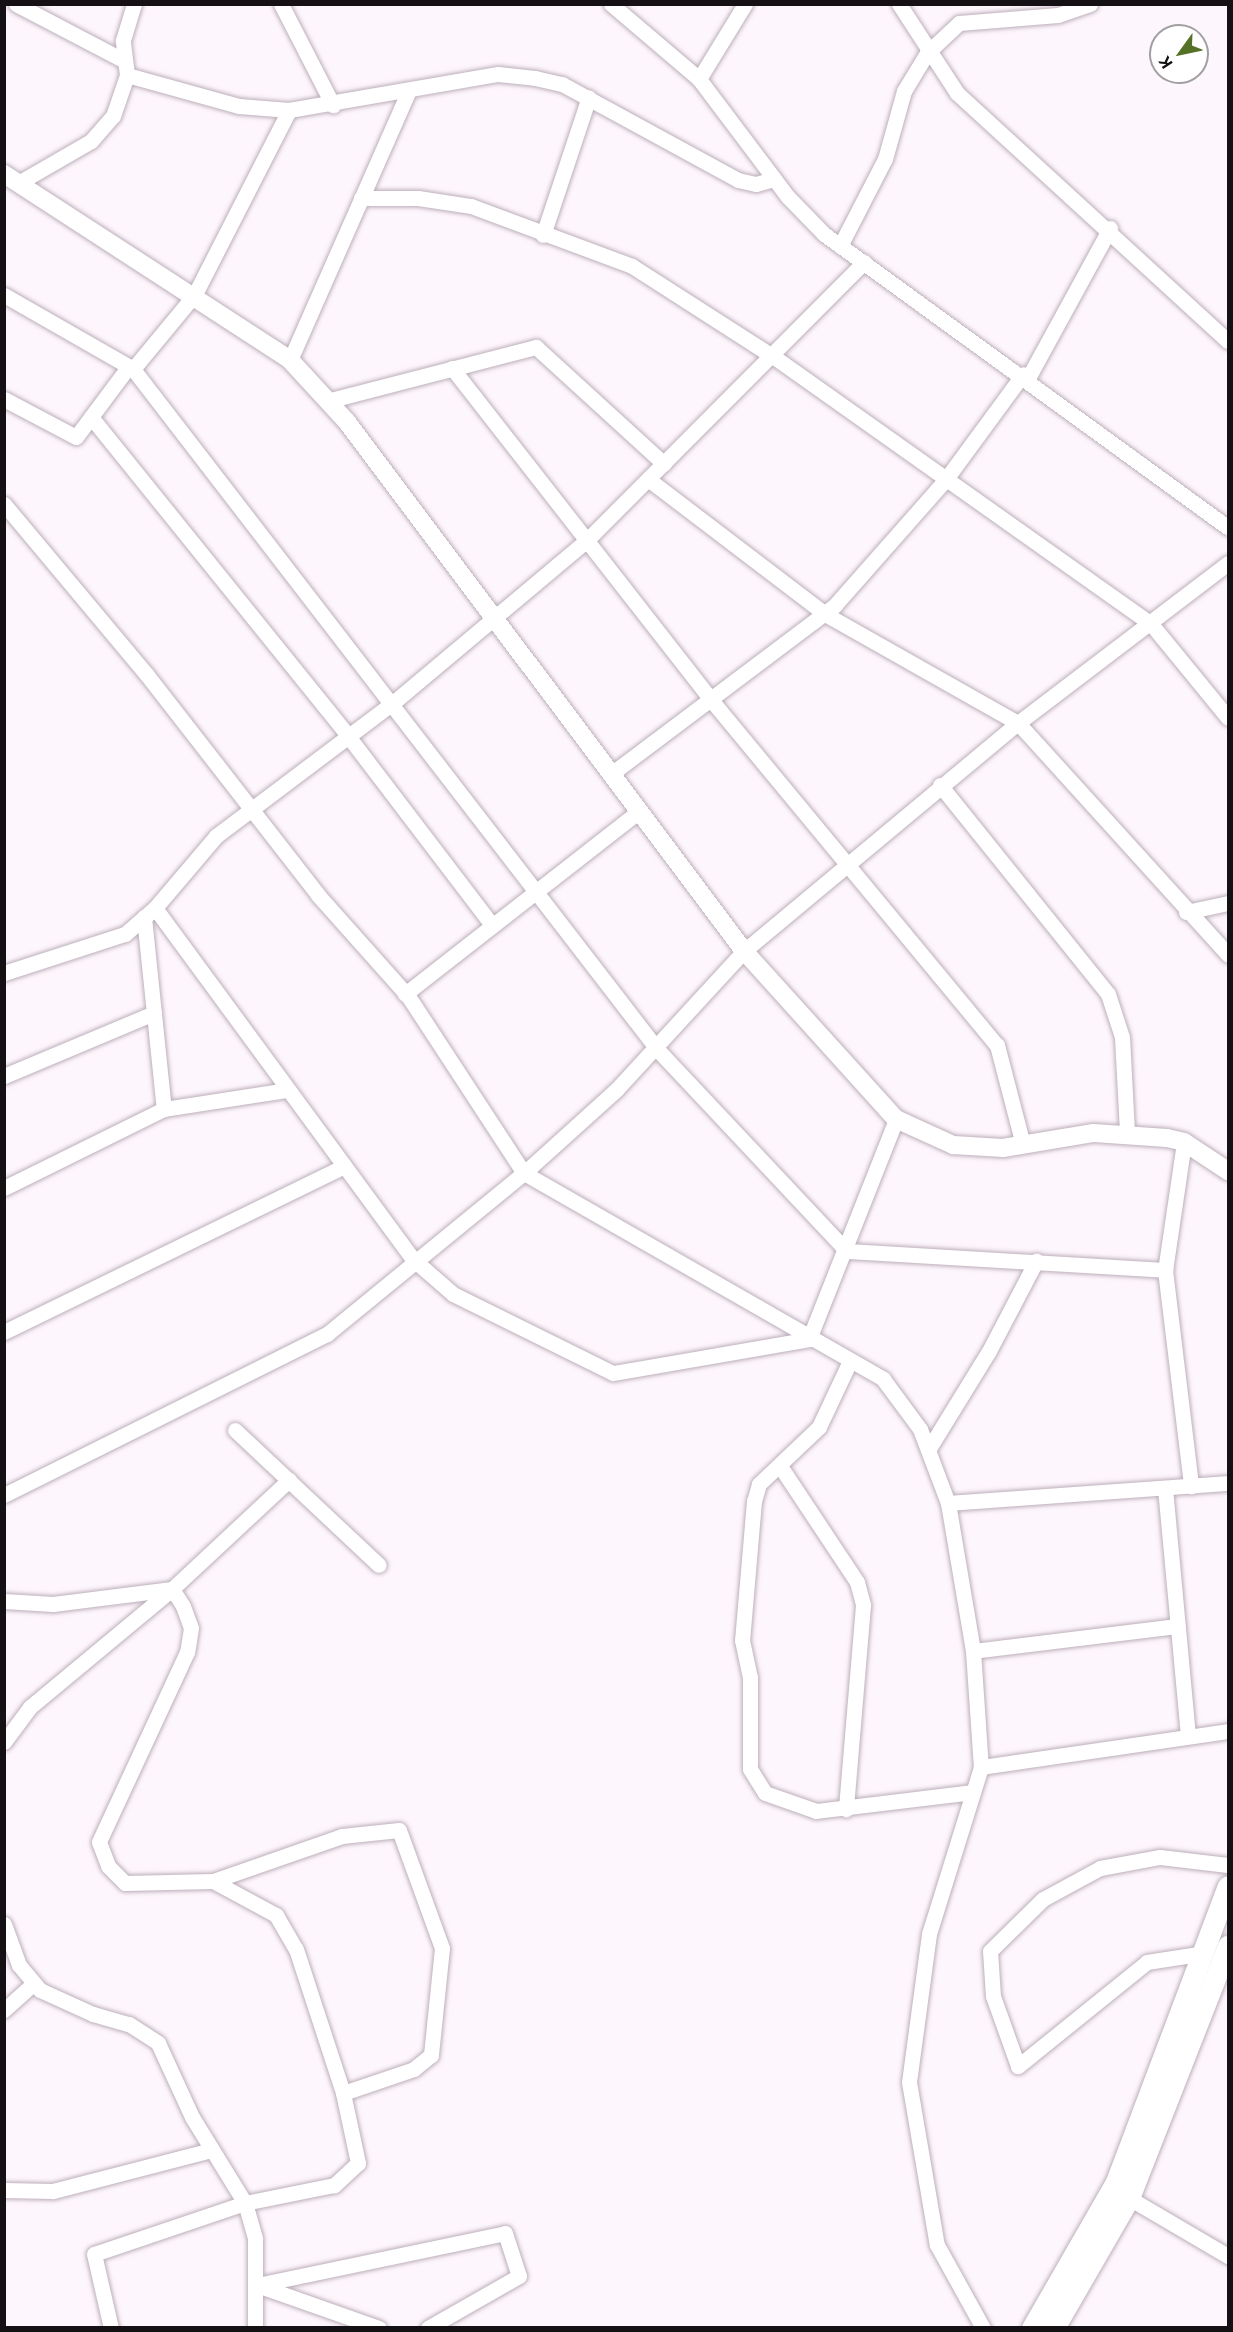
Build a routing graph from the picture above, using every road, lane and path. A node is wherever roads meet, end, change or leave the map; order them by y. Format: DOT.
graph roads {
  1 [pos="16,4"];
  2 [pos="134,4"];
  3 [pos="282,4"];
  4 [pos="745,4"];
  5 [pos="899,4"];
  6 [pos="1090,4"];
  7 [pos="611,5"];
  8 [pos="927,53"];
  9 [pos="125,67"];
  10 [pos="699,79"];
  11 [pos="408,93"];
  12 [pos="589,98"];
  13 [pos="333,105"];
  14 [pos="289,110"];
  15 [pos="12,178"];
  16 [pos="774,179"];
  17 [pos="362,198"];
  18 [pos="1110,228"];
  19 [pos="543,235"];
  20 [pos="840,246"];
  21 [pos="864,262"];
  22 [pos="195,294"];
  23 [pos="4,295"];
  24 [pos="1228,341"];
  25 [pos="774,357"];
  26 [pos="290,360"];
  27 [pos="452,368"];
  28 [pos="129,369"];
  29 [pos="1025,376"];
  30 [pos="4,399"];
  31 [pos="327,401"];
  32 [pos="91,417"];
  33 [pos="664,464"];
  34 [pos="648,479"];
  35 [pos="946,479"];
  36 [pos="4,504"];
  37 [pos="1228,527"];
  38 [pos="588,539"];
  39 [pos="1228,563"];
  40 [pos="825,614"];
  41 [pos="494,618"];
  42 [pos="1152,625"];
  43 [pos="712,701"];
  44 [pos="394,702"];
  45 [pos="1228,718"];
  46 [pos="1018,723"];
  47 [pos="348,735"];
  48 [pos="611,774"];
  49 [pos="940,785"];
  50 [pos="252,808"];
  51 [pos="639,811"];
  52 [pos="848,866"];
  53 [pos="538,889"];
  54 [pos="1228,903"];
  55 [pos="1186,912"];
  56 [pos="150,913"];
  57 [pos="492,926"];
  58 [pos="744,951"];
  59 [pos="1228,955"];
  60 [pos="4,973"];
  61 [pos="405,994"];
  62 [pos="154,1013"];
  63 [pos="657,1049"];
  64 [pos="4,1076"];
  65 [pos="287,1090"];
  66 [pos="164,1109"];
  67 [pos="896,1119"];
  68 [pos="1127,1132"];
  69 [pos="1184,1142"];
  70 [pos="1023,1144"];
  71 [pos="344,1166"];
  72 [pos="1228,1171"];
  73 [pos="524,1173"];
  74 [pos="4,1188"];
  75 [pos="847,1251"];
  76 [pos="414,1260"];
  77 [pos="1036,1262"];
  78 [pos="1165,1270"];
  79 [pos="4,1332"];
  80 [pos="809,1339"];
  81 [pos="850,1361"];
  82 [pos="235,1430"];
  83 [pos="928,1450"];
  84 [pos="780,1466"];
  85 [pos="289,1480"];
  86 [pos="1228,1483"];
  87 [pos="1191,1485"];
  88 [pos="1165,1488"];
  89 [pos="4,1494"];
  90 [pos="948,1503"];
  91 [pos="379,1565"];
  92 [pos="172,1589"];
  93 [pos="4,1601"];
  94 [pos="1177,1626"];
  95 [pos="973,1652"];
  96 [pos="1228,1731"];
  97 [pos="1188,1735"];
  98 [pos="4,1742"];
  99 [pos="981,1767"];
  100 [pos="972,1792"];
  101 [pos="846,1809"];
  102 [pos="1228,1865"];
  103 [pos="213,1881"];
  104 [pos="1228,1886"];
  105 [pos="4,1924"];
  106 [pos="1228,1946"];
  107 [pos="1205,1953"];
  108 [pos="34,1983"];
  109 [pos="4,2010"];
  110 [pos="343,2093"];
  111 [pos="213,2150"];
  112 [pos="4,2190"];
  113 [pos="1129,2198"];
  114 [pos="245,2203"];
  115 [pos="1228,2256"];
  116 [pos="257,2285"];
  117 [pos="108,2326"];
  118 [pos="255,2328"];
  119 [pos="379,2328"];
  120 [pos="428,2328"];
  121 [pos="983,2328"];
  122 [pos="1032,2328"];
  123 [pos="1054,2328"];
  1 -- 9 [label="street"];
  2 -- 9 [label="street"];
  3 -- 13 [label="street"];
  4 -- 10 [label="street"];
  5 -- 8 [label="street"];
  6 -- 8 [label="street"];
  7 -- 10 [label="street"];
  8 -- 18 [label="street"];
  8 -- 20 [label="street"];
  9 -- 14 [label="street"];
  9 -- 15 [label="street"];
  10 -- 16 [label="street"];
  11 -- 12 [label="street"];
  11 -- 13 [label="street"];
  11 -- 17 [label="street"];
  12 -- 16 [label="street"];
  12 -- 19 [label="street"];
  13 -- 14 [label="street"];
  14 -- 22 [label="street"];
  15 -- 22 [label="street"];
  16 -- 20 [label="street"];
  17 -- 19 [label="street"];
  17 -- 26 [label="street"];
  18 -- 24 [label="street"];
  18 -- 29 [label="street"];
  19 -- 25 [label="street"];
  20 -- 21 [label="street"];
  21 -- 25 [label="street"];
  21 -- 29 [label="street"];
  22 -- 26 [label="street"];
  22 -- 28 [label="street"];
  23 -- 28 [label="street"];
  25 -- 33 [label="street"];
  25 -- 35 [label="street"];
  26 -- 31 [label="street"];
  27 -- 31 [label="street"];
  27 -- 33 [label="street"];
  27 -- 38 [label="street"];
  28 -- 32 [label="street"];
  28 -- 44 [label="street"];
  29 -- 35 [label="street"];
  29 -- 37 [label="street"];
  30 -- 32 [label="street"];
  31 -- 41 [label="street"];
  32 -- 47 [label="street"];
  33 -- 34 [label="street"];
  34 -- 38 [label="street"];
  34 -- 40 [label="street"];
  35 -- 40 [label="street"];
  35 -- 42 [label="street"];
  36 -- 50 [label="street"];
  38 -- 41 [label="street"];
  38 -- 43 [label="street"];
  39 -- 42 [label="street"];
  40 -- 43 [label="street"];
  40 -- 46 [label="street"];
  41 -- 44 [label="street"];
  41 -- 48 [label="street"];
  42 -- 45 [label="street"];
  42 -- 46 [label="street"];
  43 -- 48 [label="street"];
  43 -- 52 [label="street"];
  44 -- 47 [label="street"];
  44 -- 53 [label="street"];
  46 -- 49 [label="street"];
  46 -- 55 [label="street"];
  47 -- 50 [label="street"];
  47 -- 57 [label="street"];
  48 -- 51 [label="street"];
  49 -- 52 [label="street"];
  49 -- 68 [label="street"];
  50 -- 56 [label="street"];
  50 -- 61 [label="street"];
  51 -- 53 [label="street"];
  51 -- 58 [label="street"];
  52 -- 58 [label="street"];
  52 -- 70 [label="street"];
  53 -- 57 [label="street"];
  53 -- 63 [label="street"];
  54 -- 55 [label="street"];
  55 -- 59 [label="street"];
  56 -- 60 [label="street"];
  56 -- 62 [label="street"];
  56 -- 65 [label="street"];
  57 -- 61 [label="street"];
  58 -- 63 [label="street"];
  58 -- 67 [label="street"];
  61 -- 73 [label="street"];
  62 -- 64 [label="street"];
  62 -- 66 [label="street"];
  63 -- 73 [label="street"];
  63 -- 75 [label="street"];
  65 -- 66 [label="street"];
  65 -- 71 [label="street"];
  66 -- 74 [label="street"];
  67 -- 70 [label="street"];
  67 -- 75 [label="street"];
  68 -- 69 [label="street"];
  68 -- 70 [label="street"];
  69 -- 72 [label="street"];
  69 -- 78 [label="street"];
  71 -- 76 [label="street"];
  71 -- 79 [label="street"];
  73 -- 76 [label="street"];
  73 -- 80 [label="street"];
  75 -- 77 [label="street"];
  75 -- 80 [label="street"];
  76 -- 80 [label="street"];
  76 -- 89 [label="street"];
  77 -- 78 [label="street"];
  77 -- 83 [label="street"];
  78 -- 87 [label="street"];
  80 -- 81 [label="street"];
  81 -- 83 [label="street"];
  81 -- 84 [label="street"];
  82 -- 85 [label="street"];
  83 -- 90 [label="street"];
  84 -- 101 [label="street"];
  84 -- 101 [label="street"];
  85 -- 91 [label="street"];
  85 -- 92 [label="street"];
  86 -- 87 [label="street"];
  87 -- 88 [label="street"];
  88 -- 90 [label="street"];
  88 -- 94 [label="street"];
  90 -- 95 [label="street"];
  92 -- 93 [label="street"];
  92 -- 98 [label="street"];
  92 -- 103 [label="street"];
  94 -- 95 [label="street"];
  94 -- 97 [label="street"];
  95 -- 99 [label="street"];
  96 -- 97 [label="street"];
  97 -- 99 [label="street"];
  99 -- 100 [label="street"];
  100 -- 101 [label="street"];
  100 -- 121 [label="street"];
  102 -- 107 [label="street"];
  103 -- 110 [label="street"];
  103 -- 110 [label="street"];
  104 -- 107 [label="main road"];
  105 -- 108 [label="street"];
  106 -- 113 [label="main road"];
  107 -- 122 [label="main road"];
  108 -- 109 [label="street"];
  108 -- 111 [label="street"];
  110 -- 114 [label="street"];
  111 -- 112 [label="street"];
  111 -- 114 [label="street"];
  113 -- 115 [label="street"];
  113 -- 123 [label="main road"];
  114 -- 116 [label="street"];
  114 -- 117 [label="street"];
  116 -- 118 [label="street"];
  116 -- 119 [label="street"];
  116 -- 120 [label="street"];
}
